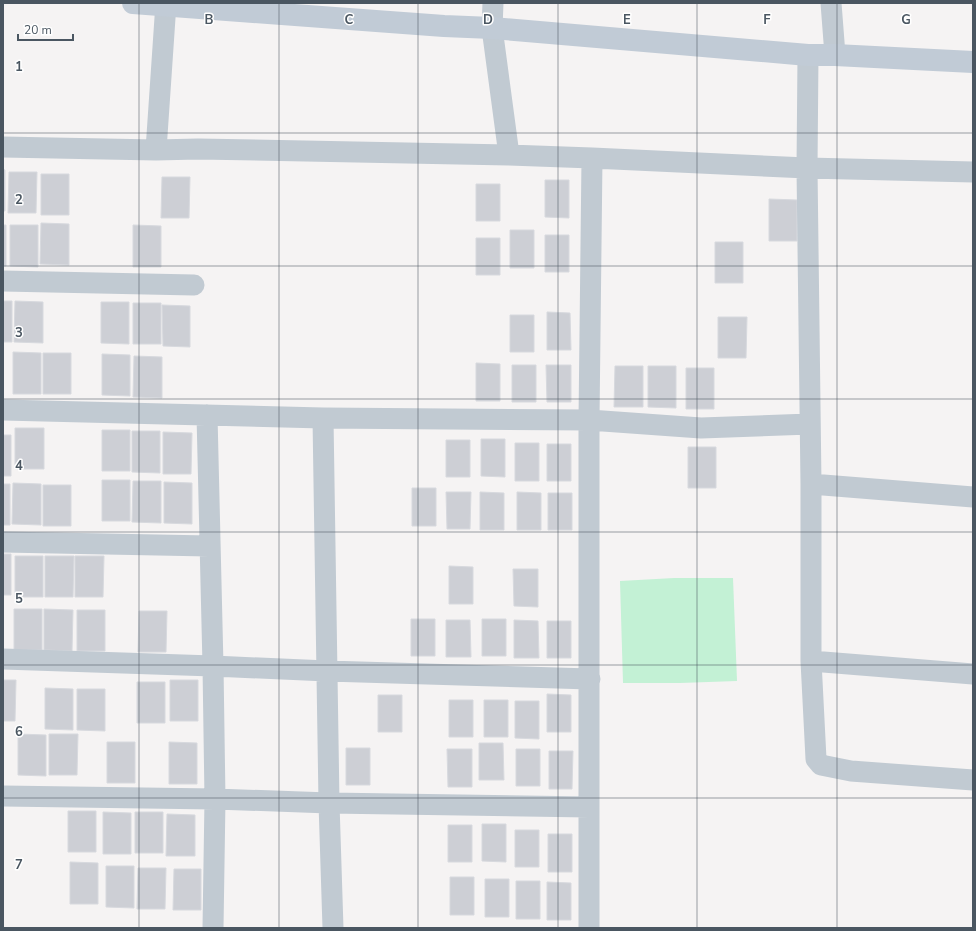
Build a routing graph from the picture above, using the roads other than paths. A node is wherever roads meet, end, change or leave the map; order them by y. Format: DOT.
graph roads {
  1 [pos="133,3"];
  2 [pos="492,3"];
  3 [pos="831,3"];
  4 [pos="166,4"];
  5 [pos="492,28"];
  6 [pos="808,55"];
  7 [pos="835,55"];
  8 [pos="973,62"];
  9 [pos="3,147"];
  10 [pos="156,150"];
  11 [pos="509,155"];
  12 [pos="592,158"];
  13 [pos="807,168"];
  14 [pos="973,172"];
  15 [pos="3,281"];
  16 [pos="194,285"];
  17 [pos="3,410"];
  18 [pos="207,415"];
  19 [pos="323,418"];
  20 [pos="590,420"];
  21 [pos="810,424"];
  22 [pos="811,484"];
  23 [pos="973,497"];
  24 [pos="3,542"];
  25 [pos="210,546"];
  26 [pos="3,659"];
  27 [pos="811,661"];
  28 [pos="213,666"];
  29 [pos="327,671"];
  30 [pos="973,674"];
  31 [pos="590,679"];
  32 [pos="973,780"];
  33 [pos="3,796"];
  34 [pos="215,799"];
  35 [pos="329,803"];
  36 [pos="589,807"];
  37 [pos="212,928"];
  38 [pos="333,928"];
  39 [pos="589,928"];
  1 -- 4 [label="main road"];
  2 -- 5 [label="street"];
  3 -- 7 [label="street"];
  4 -- 5 [label="main road"];
  4 -- 10 [label="street"];
  5 -- 6 [label="main road"];
  5 -- 11 [label="street"];
  6 -- 7 [label="main road"];
  6 -- 13 [label="street"];
  7 -- 8 [label="main road"];
  9 -- 10 [label="street"];
  10 -- 11 [label="street"];
  11 -- 12 [label="street"];
  12 -- 13 [label="street"];
  12 -- 20 [label="street"];
  13 -- 14 [label="street"];
  13 -- 21 [label="street"];
  15 -- 16 [label="street"];
  17 -- 18 [label="street"];
  18 -- 19 [label="street"];
  18 -- 25 [label="street"];
  19 -- 20 [label="street"];
  19 -- 29 [label="street"];
  20 -- 21 [label="street"];
  20 -- 31 [label="street"];
  21 -- 22 [label="street"];
  22 -- 23 [label="street"];
  22 -- 27 [label="street"];
  24 -- 25 [label="street"];
  25 -- 28 [label="street"];
  26 -- 28 [label="street"];
  27 -- 30 [label="street"];
  27 -- 32 [label="street"];
  28 -- 29 [label="street"];
  28 -- 34 [label="street"];
  29 -- 31 [label="street"];
  29 -- 35 [label="street"];
  31 -- 36 [label="street"];
  33 -- 34 [label="street"];
  34 -- 35 [label="street"];
  34 -- 37 [label="street"];
  35 -- 36 [label="street"];
  35 -- 38 [label="street"];
  36 -- 39 [label="street"];
}
